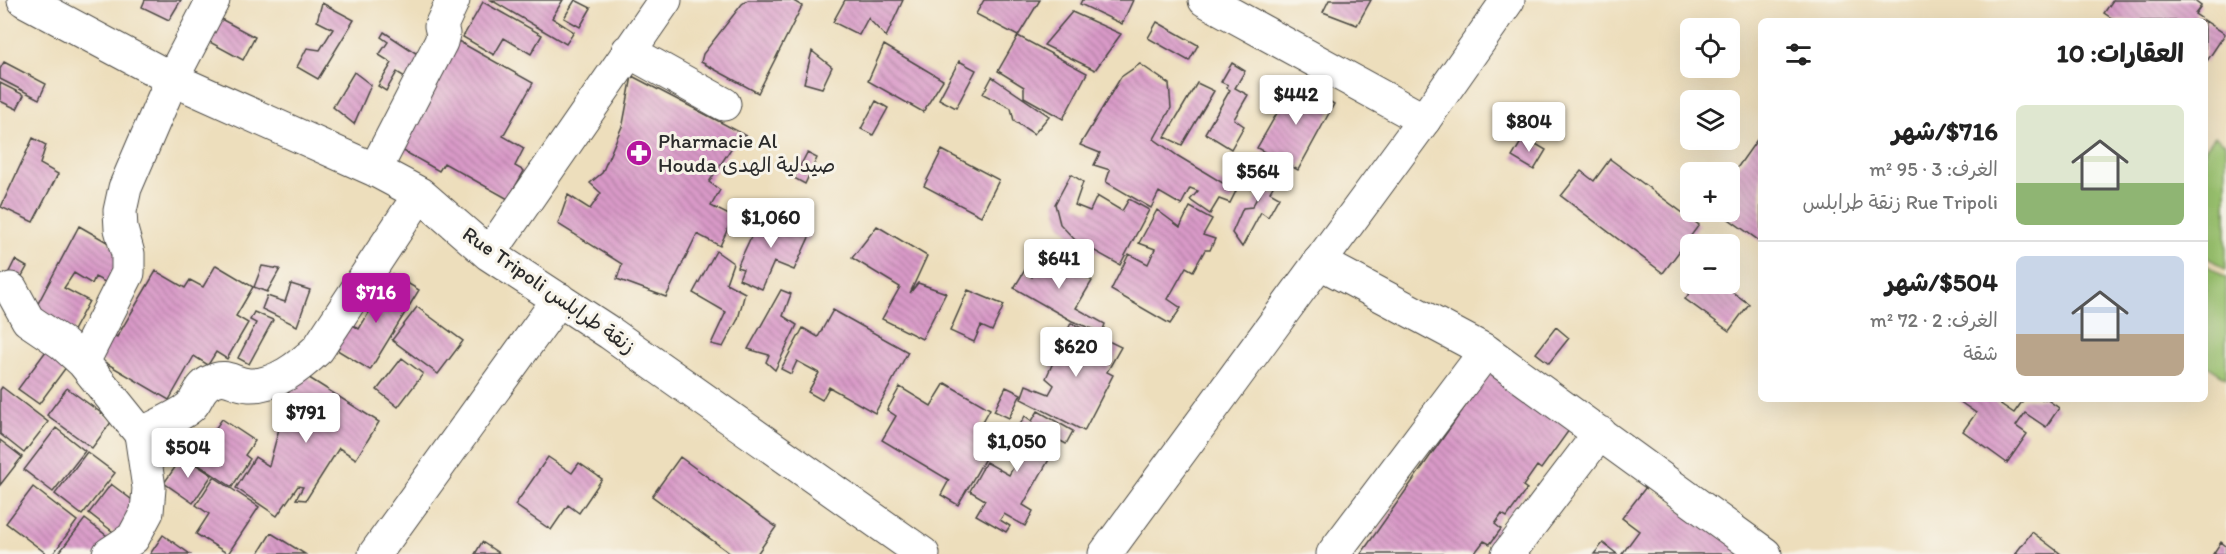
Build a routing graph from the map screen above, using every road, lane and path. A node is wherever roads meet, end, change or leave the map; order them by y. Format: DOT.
graph roads {
  1 [pos="24,0"];
  2 [pos="213,0"];
  3 [pos="453,0"];
  4 [pos="665,0"];
  5 [pos="1205,0"];
  6 [pos="1509,0"];
  7 [pos="628,51"];
  8 [pos="172,79"];
  9 [pos="724,104"];
  10 [pos="1424,120"];
  11 [pos="375,171"];
  12 [pos="420,194"];
  13 [pos="489,254"];
  14 [pos="1319,262"];
  15 [pos="4,288"];
  16 [pos="559,299"];
  17 [pos="1486,351"];
  18 [pos="83,362"];
  19 [pos="1600,433"];
  20 [pos="141,434"];
  21 [pos="109,554"];
  22 [pos="375,554"];
  23 [pos="923,554"];
  24 [pos="1105,554"];
  25 [pos="1333,554"];
  26 [pos="1508,554"];
  27 [pos="1765,554"];
  1 -- 8 [label="street, Rue Tripoli زنقة طرابلس"];
  2 -- 8 [label="street"];
  3 -- 11 [label="street"];
  4 -- 7 [label="street"];
  5 -- 10 [label="street"];
  6 -- 10 [label="street"];
  7 -- 9 [label="street"];
  7 -- 13 [label="street"];
  8 -- 11 [label="street, Rue Tripoli زنقة طرابلس"];
  8 -- 18 [label="street"];
  10 -- 14 [label="street"];
  11 -- 12 [label="street, Rue Tripoli زنقة طرابلس"];
  12 -- 13 [label="street, Rue Tripoli زنقة طرابلس"];
  12 -- 20 [label="street"];
  13 -- 16 [label="street, Rue Tripoli زنقة طرابلس"];
  14 -- 17 [label="street"];
  14 -- 24 [label="street"];
  15 -- 18 [label="street"];
  16 -- 22 [label="street"];
  16 -- 23 [label="street, Rue Tripoli زنقة طرابلس"];
  17 -- 19 [label="street"];
  17 -- 25 [label="street"];
  18 -- 20 [label="street"];
  19 -- 26 [label="street"];
  19 -- 27 [label="street"];
  20 -- 21 [label="street"];
}
